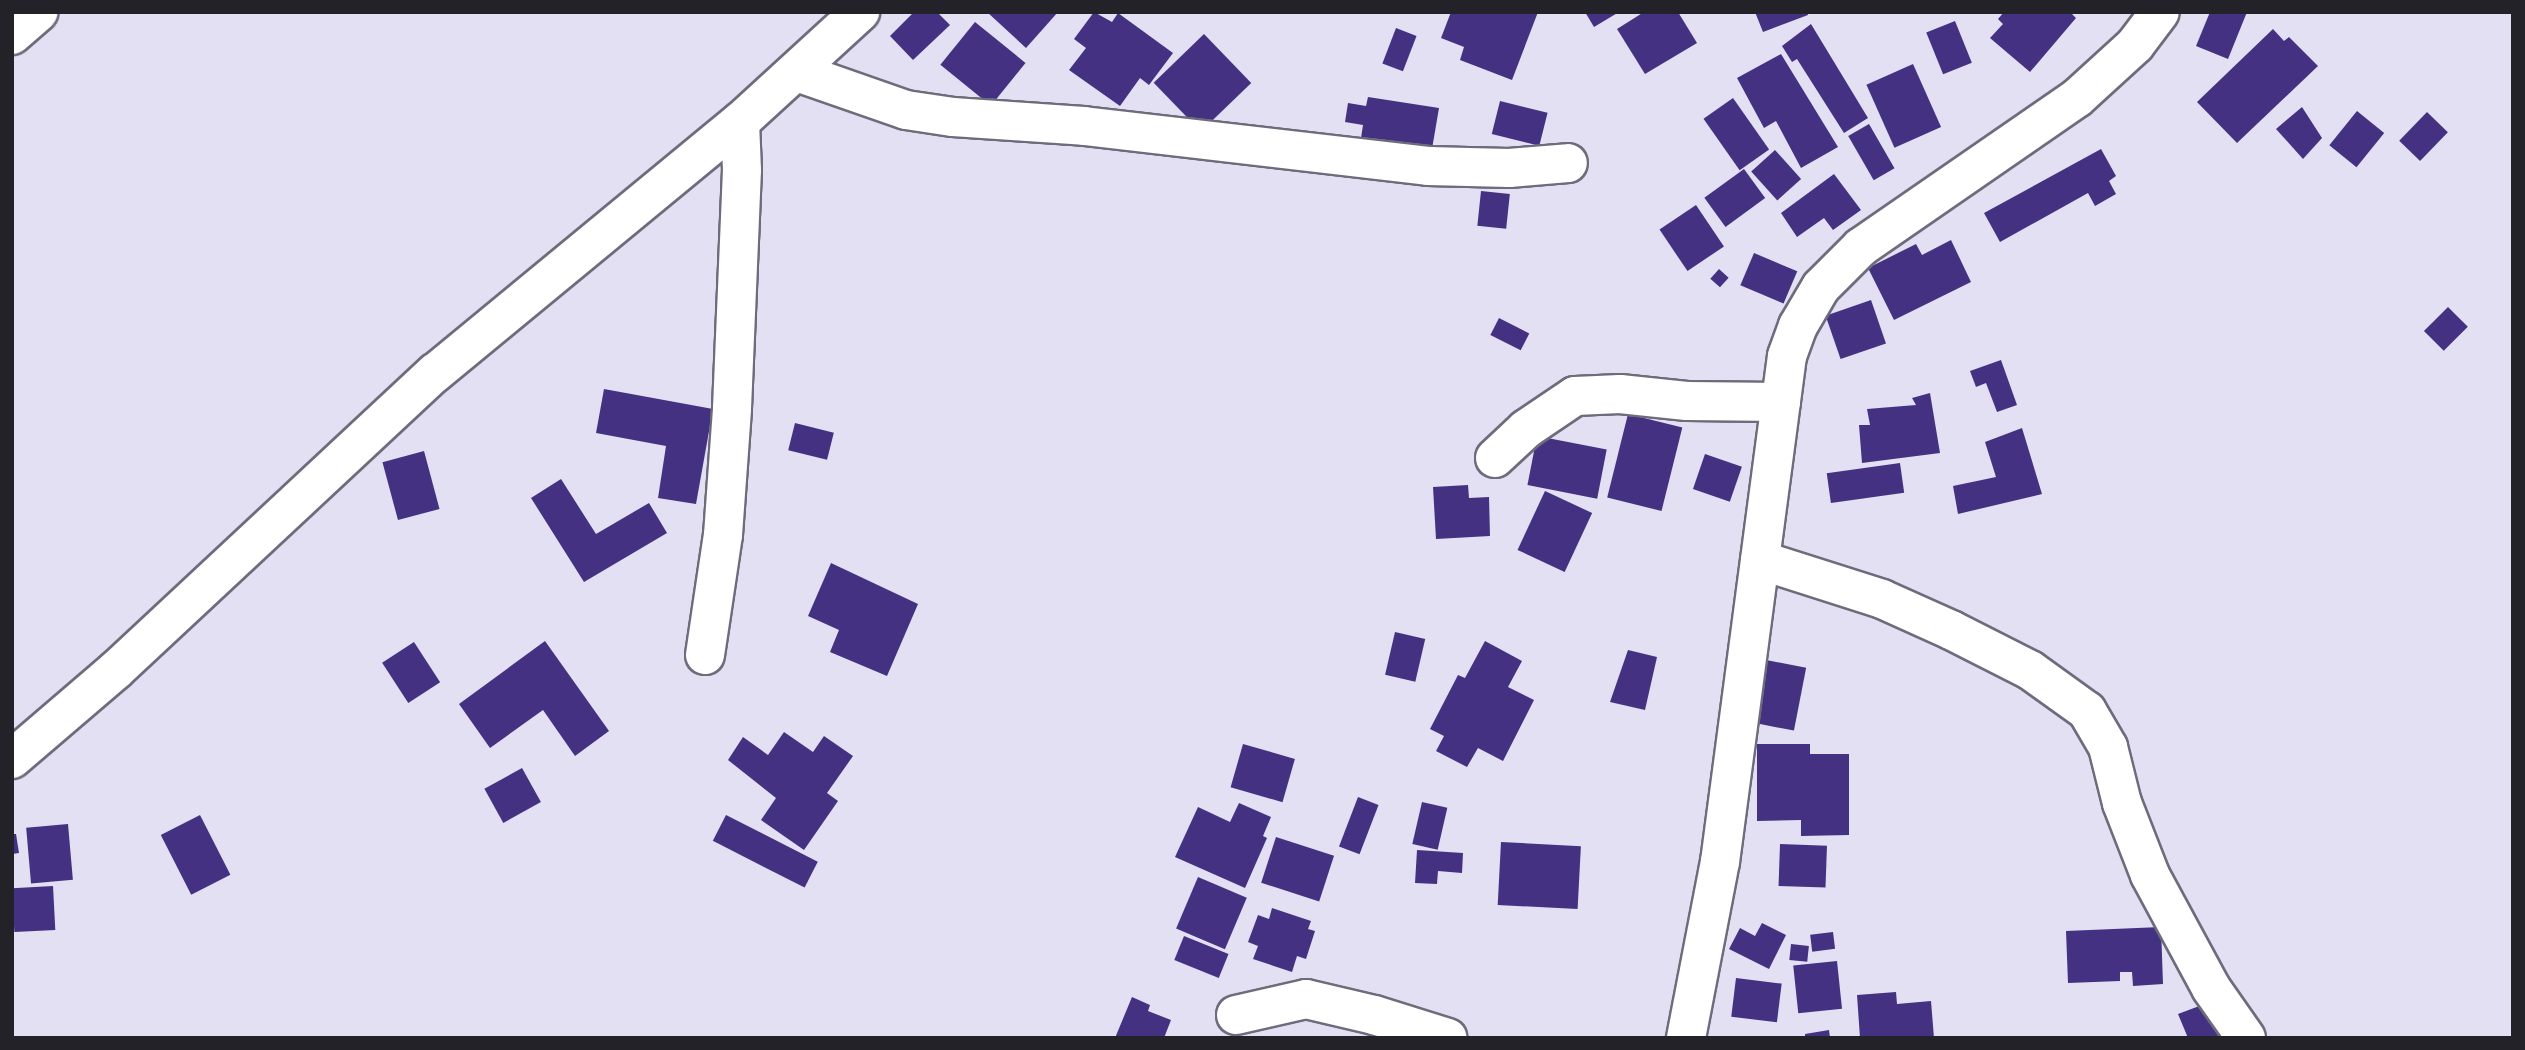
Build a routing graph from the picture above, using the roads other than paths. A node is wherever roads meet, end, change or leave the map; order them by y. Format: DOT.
graph roads {
  1 [pos="38,12"];
  2 [pos="860,12"];
  3 [pos="2160,12"];
  4 [pos="12,35"];
  5 [pos="797,72"];
  6 [pos="740,122"];
  7 [pos="1567,163"];
  8 [pos="1781,402"];
  9 [pos="1496,458"];
  10 [pos="1760,560"];
  11 [pos="705,655"];
  12 [pos="12,760"];
  13 [pos="1236,1015"];
  14 [pos="1448,1038"];
  15 [pos="1686,1038"];
  16 [pos="2246,1038"];
  1 -- 4 [label="main road"];
  2 -- 5 [label="main road"];
  3 -- 8 [label="main road"];
  5 -- 6 [label="main road"];
  5 -- 7 [label="main road"];
  6 -- 11 [label="main road"];
  6 -- 12 [label="main road"];
  8 -- 9 [label="main road"];
  8 -- 10 [label="main road"];
  10 -- 15 [label="main road"];
  10 -- 16 [label="main road"];
  13 -- 14 [label="main road"];
}
